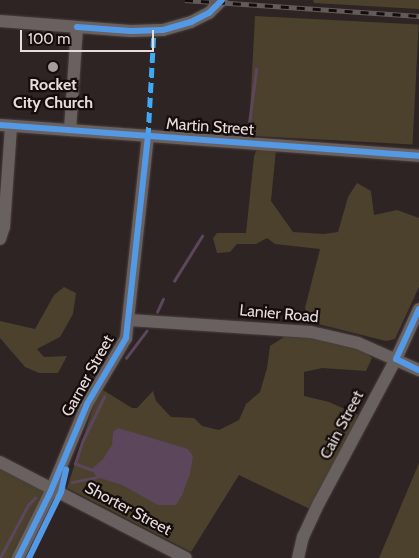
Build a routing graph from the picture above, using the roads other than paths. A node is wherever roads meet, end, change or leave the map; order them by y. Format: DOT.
graph roads {
  1 [pos="222,0"];
  2 [pos="0,21"];
  3 [pos="77,27"];
  4 [pos="6,125"];
  5 [pos="70,130"];
  6 [pos="148,137"];
  7 [pos="419,156"];
  8 [pos="2,227"];
  9 [pos="0,239"];
  10 [pos="419,308"];
  11 [pos="129,320"];
  12 [pos="396,359"];
  13 [pos="419,370"];
  14 [pos="0,462"];
  15 [pos="52,488"];
  16 [pos="18,558"];
  17 [pos="186,558"];
  18 [pos="298,558"];
  1 -- 3 [label="street"];
  2 -- 3 [label="street"];
  3 -- 5 [label="street"];
  4 -- 5 [label="street, Martin Street"];
  4 -- 8 [label="street"];
  5 -- 6 [label="street, Martin Street"];
  6 -- 7 [label="street, Martin Street"];
  6 -- 11 [label="street, Garner Street"];
  8 -- 9 [label="street"];
  10 -- 12 [label="street, Cain Street"];
  11 -- 12 [label="street, Lanier Road"];
  11 -- 15 [label="street, Garner Street"];
  12 -- 13 [label="street, Lanier Road"];
  12 -- 18 [label="street, Cain Street"];
  14 -- 15 [label="street, Shorter Street"];
  15 -- 16 [label="street, Garner Street"];
  15 -- 17 [label="street, Shorter Street"];
}
